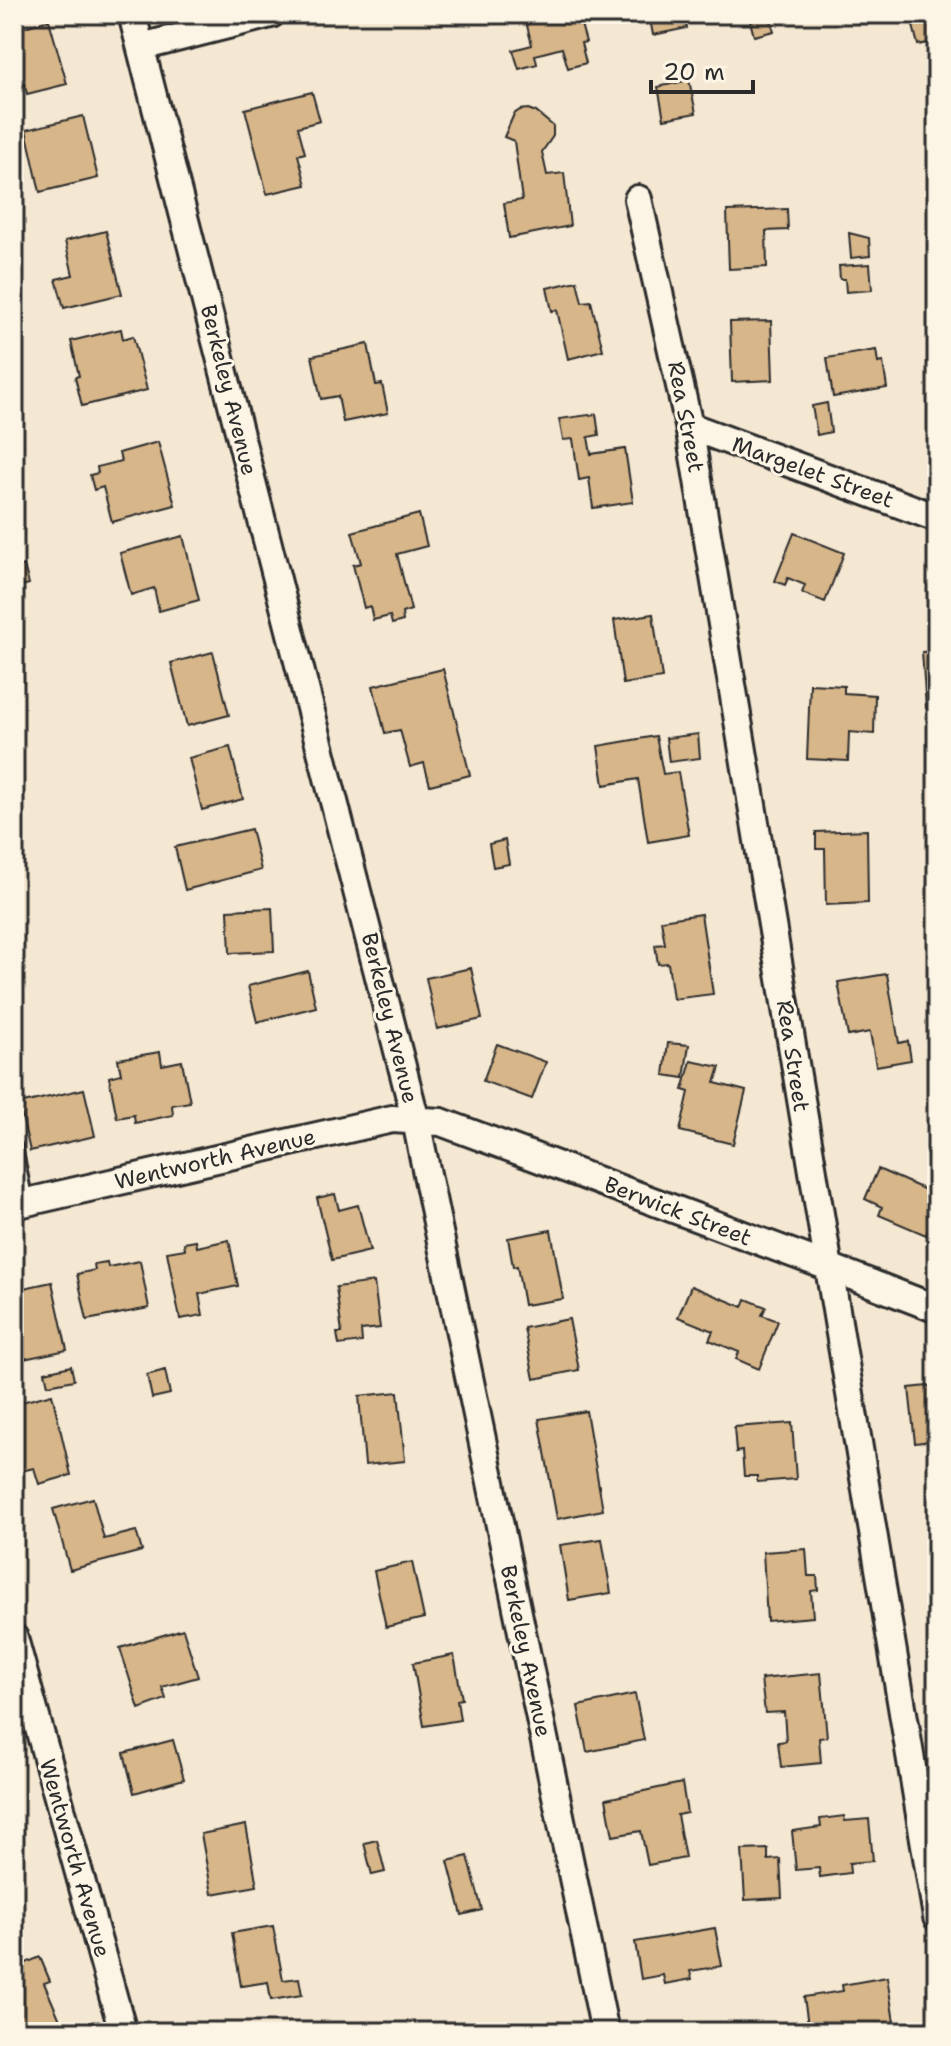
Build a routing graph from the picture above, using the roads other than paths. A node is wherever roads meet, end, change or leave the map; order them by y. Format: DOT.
graph roads {
  1 [pos="132,14"];
  2 [pos="271,14"];
  3 [pos="141,47"];
  4 [pos="638,199"];
  5 [pos="689,426"];
  6 [pos="937,518"];
  7 [pos="416,1121"];
  8 [pos="14,1147"];
  9 [pos="20,1204"];
  10 [pos="829,1267"];
  11 [pos="937,1309"];
  12 [pos="14,1638"];
  13 [pos="937,1917"];
  14 [pos="123,2032"];
  15 [pos="605,2032"];
  1 -- 3 [label="street, Berkeley Avenue"];
  2 -- 3 [label="street"];
  3 -- 7 [label="street, Berkeley Avenue"];
  4 -- 5 [label="street, Rea Street"];
  5 -- 6 [label="street, Margelet Street"];
  5 -- 10 [label="street, Rea Street"];
  7 -- 9 [label="street, Wentworth Avenue"];
  7 -- 10 [label="street, Berwick Street"];
  7 -- 15 [label="street, Berkeley Avenue"];
  8 -- 9 [label="lane"];
  10 -- 11 [label="street, Berwick Street"];
  10 -- 13 [label="street, Rea Street"];
  12 -- 14 [label="street, Wentworth Avenue"];
}
